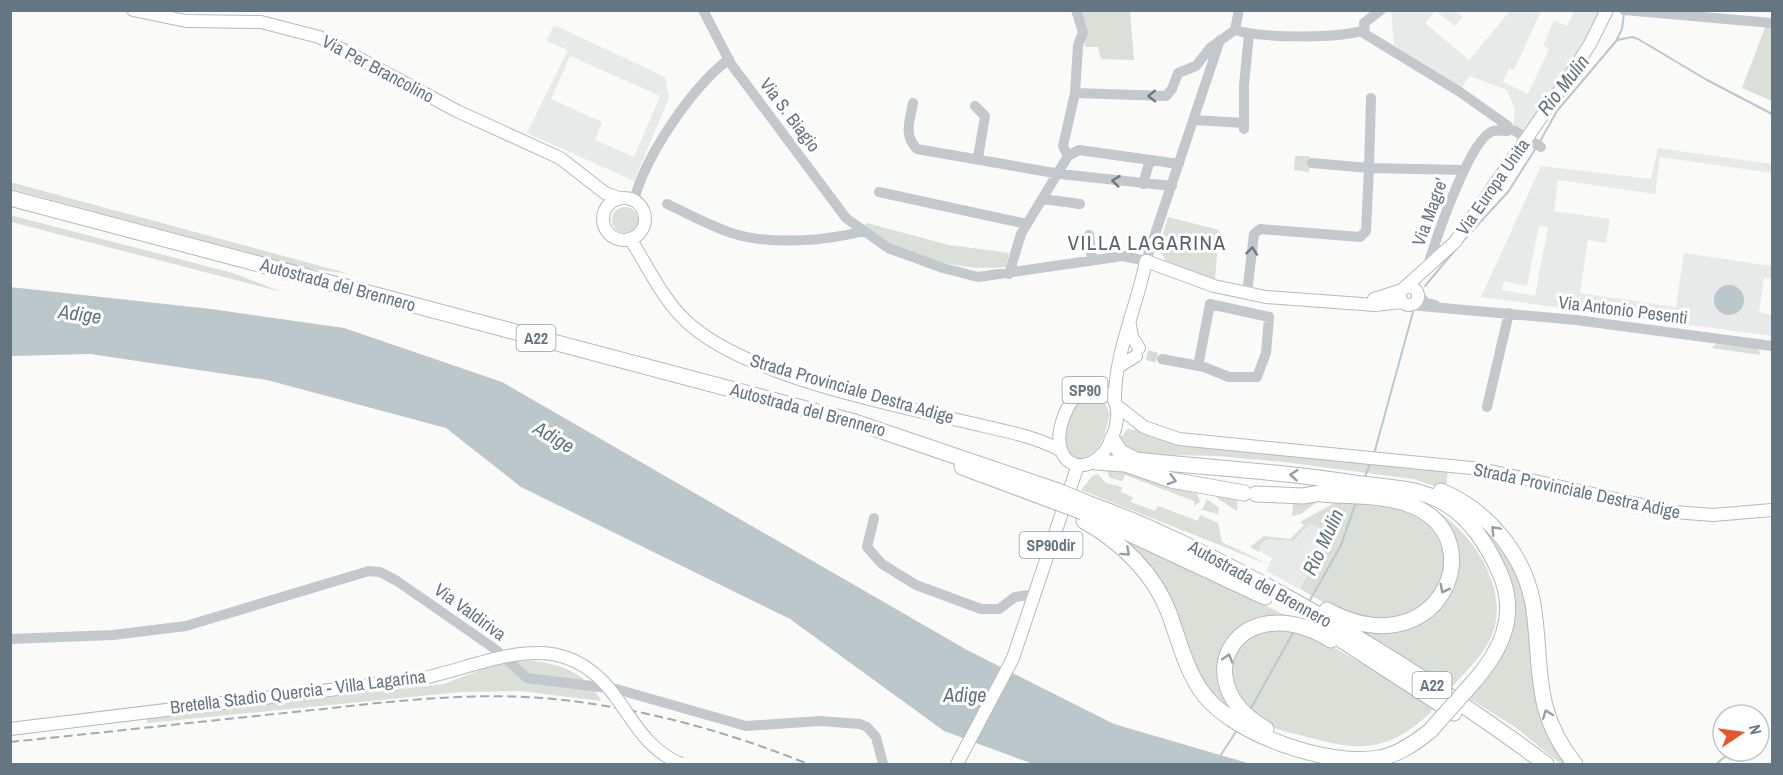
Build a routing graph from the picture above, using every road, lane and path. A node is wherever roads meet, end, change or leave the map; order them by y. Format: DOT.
graph roads {
  1 [pos="133,10"];
  2 [pos="703,10"];
  3 [pos="1076,10"];
  4 [pos="1239,10"];
  5 [pos="1381,10"];
  6 [pos="1606,10"];
  7 [pos="1624,10"];
  8 [pos="1628,11"];
  9 [pos="1647,12"];
  10 [pos="1773,23"];
  11 [pos="1235,30"];
  12 [pos="1364,30"];
  13 [pos="1249,34"];
  14 [pos="1220,40"];
  15 [pos="729,59"];
  16 [pos="1075,93"];
  17 [pos="1371,99"];
  18 [pos="914,103"];
  19 [pos="975,106"];
  20 [pos="1194,120"];
  21 [pos="1510,129"];
  22 [pos="1534,144"];
  23 [pos="1068,156"];
  24 [pos="978,158"];
  25 [pos="1150,160"];
  26 [pos="1312,163"];
  27 [pos="1179,164"];
  28 [pos="1369,168"];
  29 [pos="1463,170"];
  30 [pos="1060,174"];
  31 [pos="1143,184"];
  32 [pos="1172,186"];
  33 [pos="879,192"];
  34 [pos="10,198"];
  35 [pos="1043,199"];
  36 [pos="634,200"];
  37 [pos="614,201"];
  38 [pos="667,204"];
  39 [pos="1080,204"];
  40 [pos="10,207"];
  41 [pos="1027,224"];
  42 [pos="862,231"];
  43 [pos="1089,235"];
  44 [pos="636,236"];
  45 [pos="1089,257"];
  46 [pos="1146,261"];
  47 [pos="1428,266"];
  48 [pos="1009,274"];
  49 [pos="1247,293"];
  50 [pos="1418,293"];
  51 [pos="1405,299"];
  52 [pos="1469,310"];
  53 [pos="1509,313"];
  54 [pos="1130,323"];
  55 [pos="1773,346"];
  56 [pos="1124,347"];
  57 [pos="1141,353"];
  58 [pos="1162,359"];
  59 [pos="1119,364"];
  60 [pos="1198,366"];
  61 [pos="1093,389"];
  62 [pos="1115,403"];
  63 [pos="1487,407"];
  64 [pos="1144,427"];
  65 [pos="1059,429"];
  66 [pos="1018,435"];
  67 [pos="1114,435"];
  68 [pos="1058,449"];
  69 [pos="1096,462"];
  70 [pos="1078,465"];
  71 [pos="1373,488"];
  72 [pos="1056,500"];
  73 [pos="1773,510"];
  74 [pos="1083,511"];
  75 [pos="874,518"];
  76 [pos="1035,594"];
  77 [pos="1295,607"];
  78 [pos="1313,616"];
  79 [pos="10,639"];
  80 [pos="1238,717"];
  81 [pos="10,729"];
  82 [pos="959,761"];
  83 [pos="681,765"];
  84 [pos="883,765"];
  85 [pos="1531,765"];
  86 [pos="1546,765"];
  87 [pos="1575,765"];
  1 -- 37 [label="main road, Via Per Brancolino"];
  2 -- 15 [label="street, Via S. Biagio"];
  3 -- 16 [label="street"];
  4 -- 11 [label="street"];
  5 -- 12 [label="street"];
  6 -- 22 [label="main road, Via Europa Unita"];
  7 -- 8 [label="street"];
  8 -- 9 [label="street"];
  9 -- 10 [label="street"];
  11 -- 13 [label="street"];
  11 -- 14 [label="street"];
  12 -- 13 [label="street"];
  12 -- 21 [label="street"];
  13 -- 20 [label="street"];
  14 -- 16 [label="street, one-way"];
  14 -- 20 [label="street"];
  15 -- 36 [label="street"];
  15 -- 42 [label="street, Via S. Biagio"];
  16 -- 23 [label="street"];
  17 -- 28 [label="street"];
  18 -- 24 [label="street"];
  19 -- 24 [label="street"];
  20 -- 27 [label="street"];
  21 -- 22 [label="street"];
  21 -- 29 [label="street, Via Magre'"];
  22 -- 47 [label="main road, Via Europa Unita"];
  23 -- 25 [label="street"];
  23 -- 30 [label="street"];
  24 -- 30 [label="street"];
  25 -- 27 [label="street"];
  25 -- 31 [label="street"];
  26 -- 28 [label="street"];
  27 -- 32 [label="street"];
  28 -- 29 [label="street"];
  49 -- 28 [label="street, one-way"];
  29 -- 47 [label="street, Via Magre'"];
  31 -- 30 [label="street, one-way"];
  30 -- 35 [label="street"];
  31 -- 32 [label="street"];
  32 -- 46 [label="street"];
  33 -- 41 [label="street"];
  34 -- 72 [label="highway, Autostrada del Brennero / A22"];
  35 -- 39 [label="street"];
  35 -- 41 [label="street"];
  36 -- 37 [label="main road"];
  36 -- 44 [label="main road"];
  37 -- 44 [label="main road"];
  38 -- 42 [label="street"];
  40 -- 72 [label="highway, Autostrada del Brennero / A22"];
  41 -- 48 [label="street"];
  42 -- 48 [label="street, Via S. Biagio"];
  43 -- 45 [label="street"];
  44 -- 66 [label="main road, Strada Provinciale Destra Adige / SP90"];
  45 -- 46 [label="street, Via S. Biagio"];
  45 -- 48 [label="street, Via S. Biagio"];
  46 -- 49 [label="main road"];
  46 -- 54 [label="main road"];
  47 -- 50 [label="main road, Via Europa Unita"];
  47 -- 51 [label="main road, Via Europa Unita"];
  49 -- 51 [label="main road"];
  50 -- 51 [label="main road"];
  50 -- 52 [label="street, Via Antonio Pesenti"];
  51 -- 52 [label="street, Via Antonio Pesenti"];
  52 -- 53 [label="street, Via Antonio Pesenti"];
  53 -- 55 [label="street, Via Antonio Pesenti"];
  53 -- 63 [label="street"];
  54 -- 56 [label="main road"];
  54 -- 57 [label="main road"];
  56 -- 57 [label="street"];
  56 -- 59 [label="main road"];
  57 -- 59 [label="main road"];
  58 -- 60 [label="street"];
  59 -- 61 [label="main road"];
  59 -- 62 [label="main road"];
  60 -- 60 [label="street"];
  61 -- 62 [label="main road, SP90"];
  61 -- 65 [label="main road, SP90"];
  62 -- 64 [label="main road, SP90"];
  62 -- 67 [label="main road, SP90"];
  64 -- 67 [label="main road, SP90"];
  64 -- 73 [label="main road, Strada Provinciale Destra Adige / SP90"];
  65 -- 66 [label="main road, Strada Provinciale Destra Adige / SP90"];
  65 -- 68 [label="main road, SP90"];
  66 -- 68 [label="main road, Strada Provinciale Destra Adige / SP90"];
  67 -- 69 [label="main road"];
  71 -- 67 [label="highway, one-way"];
  68 -- 70 [label="main road, SP90"];
  69 -- 70 [label="main road"];
  69 -- 71 [label="highway, one-way"];
  70 -- 76 [label="main road, SP90dir"];
  71 -- 78 [label="highway, one-way"];
  71 -- 80 [label="highway, bridge"];
  87 -- 71 [label="highway, one-way"];
  72 -- 74 [label="highway, Autostrada del Brennero / A22, bridge"];
  74 -- 77 [label="highway, Autostrada del Brennero / A22"];
  74 -- 77 [label="highway, Autostrada del Brennero / A22"];
  74 -- 80 [label="highway, one-way"];
  75 -- 76 [label="street"];
  76 -- 82 [label="main road, SP90dir"];
  77 -- 78 [label="highway, Autostrada del Brennero / A22"];
  80 -- 77 [label="highway, one-way"];
  78 -- 85 [label="highway, Autostrada del Brennero / A22"];
  78 -- 86 [label="highway, Autostrada del Brennero / A22"];
  79 -- 84 [label="street, Via Valdiriva"];
  81 -- 83 [label="main road, Bretella Stadio Quercia - Villa Lagarina, bridge"];
}
